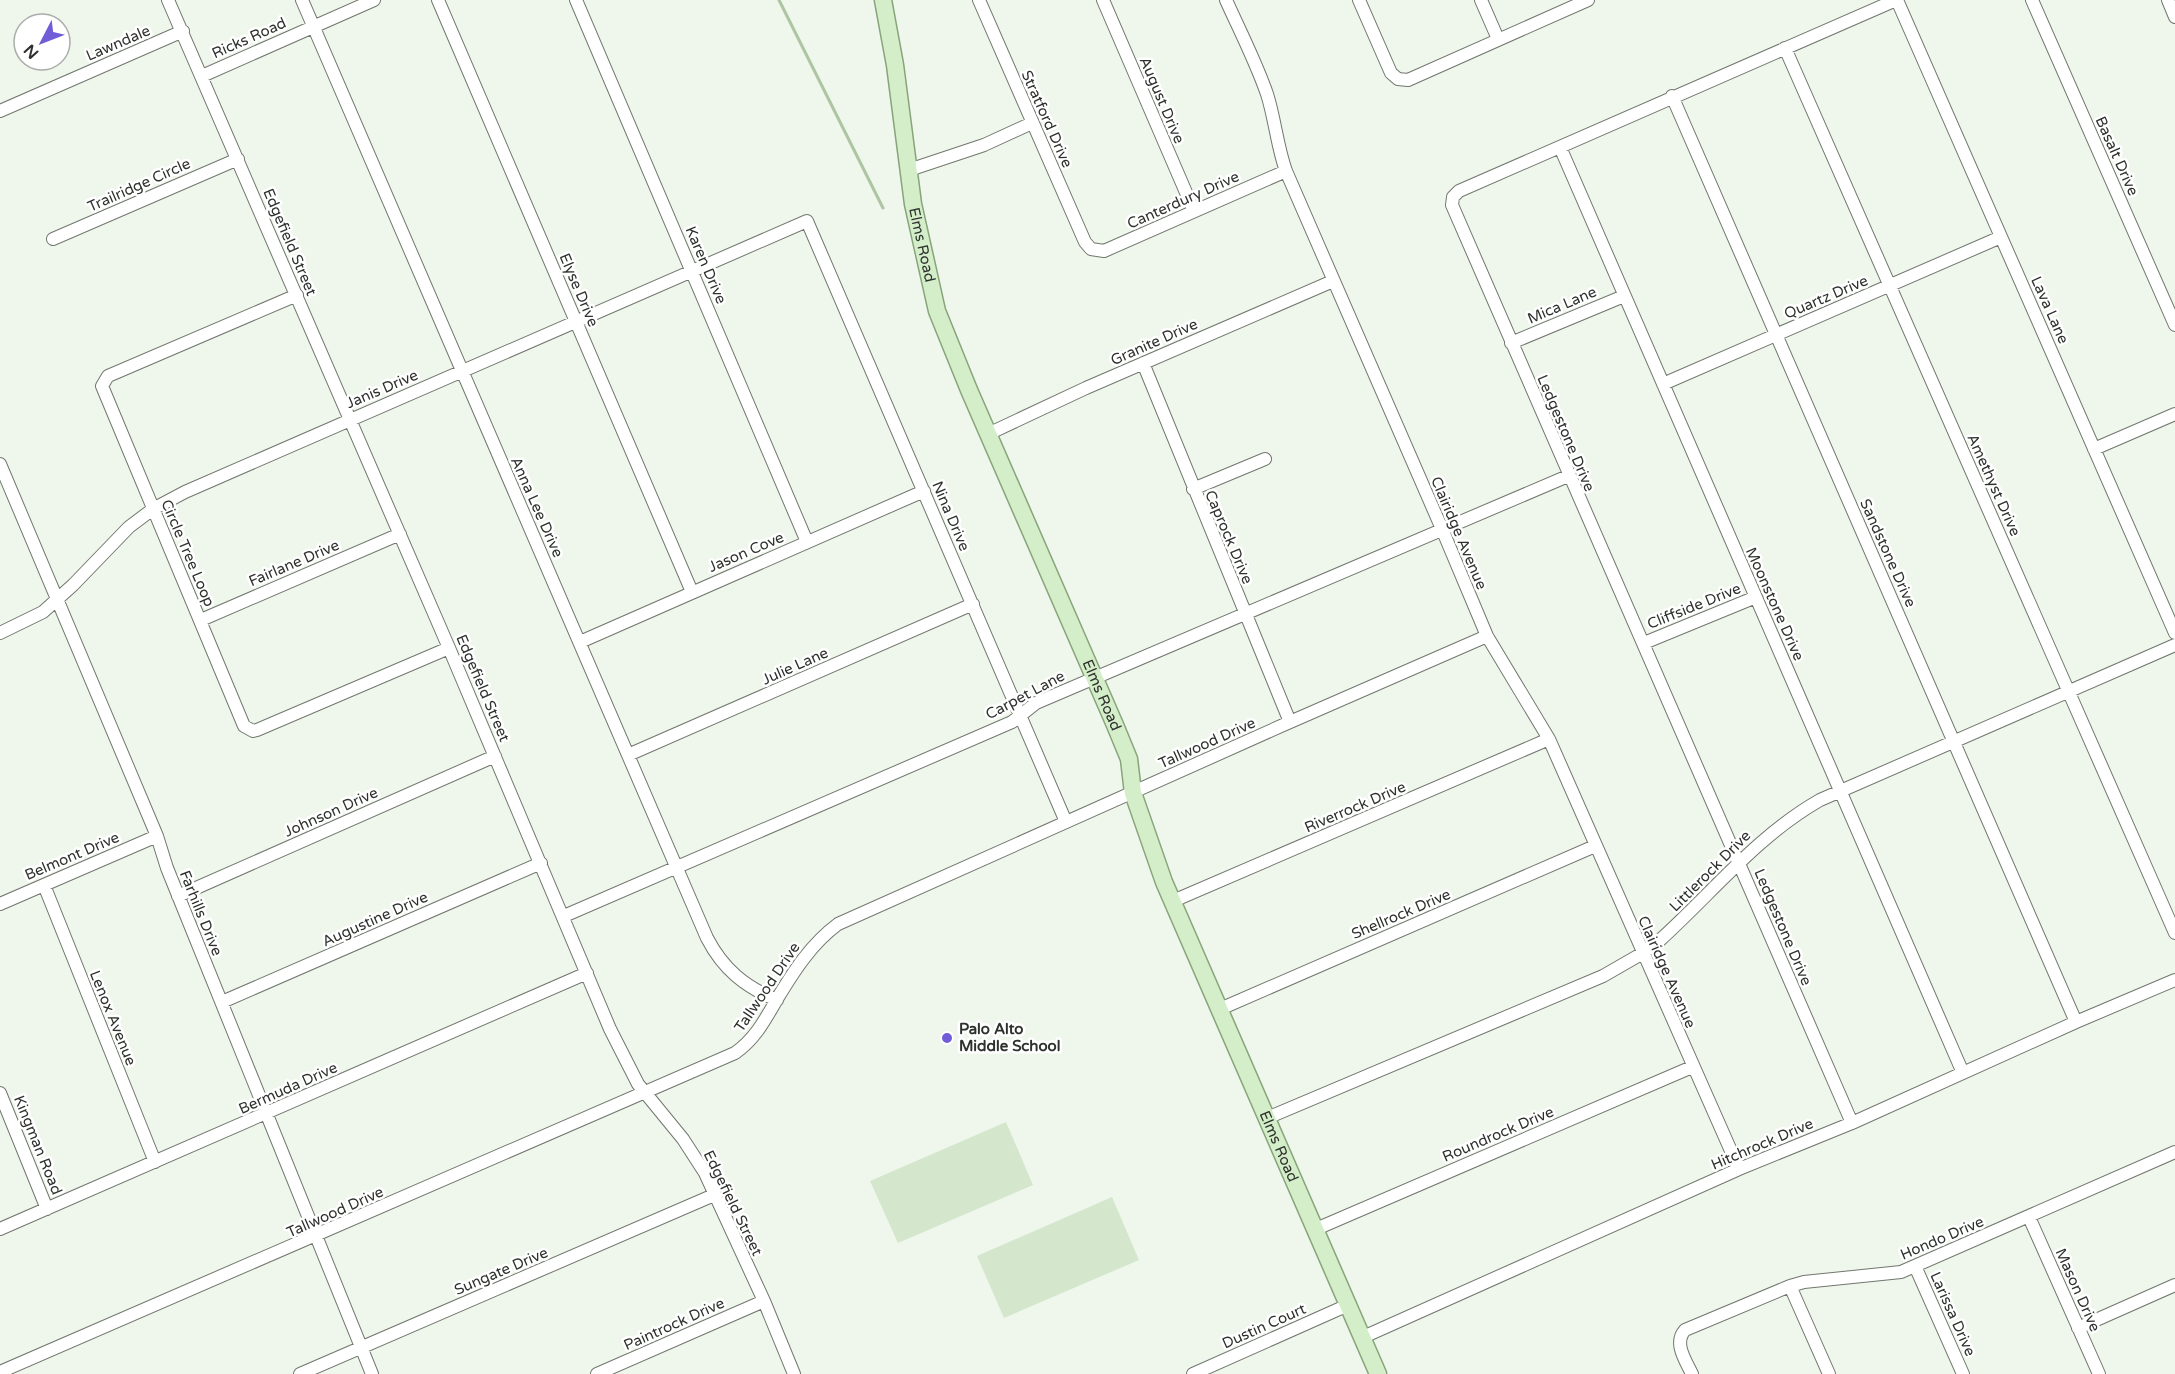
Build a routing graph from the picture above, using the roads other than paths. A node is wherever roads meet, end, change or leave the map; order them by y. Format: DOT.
graph roads {
  1 [pos="168,0"];
  2 [pos="302,0"];
  3 [pos="374,0"];
  4 [pos="438,0"];
  5 [pos="576,0"];
  6 [pos="883,0"];
  7 [pos="979,0"];
  8 [pos="1103,0"];
  9 [pos="1226,0"];
  10 [pos="1359,0"];
  11 [pos="1481,0"];
  12 [pos="1588,0"];
  13 [pos="1896,0"];
  14 [pos="2032,0"];
  15 [pos="2168,0"];
  16 [pos="2175,16"];
  17 [pos="313,26"];
  18 [pos="183,31"];
  19 [pos="1498,39"];
  20 [pos="1785,48"];
  21 [pos="202,76"];
  22 [pos="1672,96"];
  23 [pos="0,111"];
  24 [pos="1032,123"];
  25 [pos="1560,147"];
  26 [pos="238,159"];
  27 [pos="909,170"];
  28 [pos="1286,171"];
  29 [pos="1194,211"];
  30 [pos="807,221"];
  31 [pos="2001,237"];
  32 [pos="53,239"];
  33 [pos="1091,249"];
  34 [pos="692,272"];
  35 [pos="1333,280"];
  36 [pos="1890,286"];
  37 [pos="297,295"];
  38 [pos="1624,296"];
  39 [pos="577,322"];
  40 [pos="2175,325"];
  41 [pos="1776,335"];
  42 [pos="1511,343"];
  43 [pos="1143,363"];
  44 [pos="461,372"];
  45 [pos="1663,384"];
  46 [pos="2175,414"];
  47 [pos="350,419"];
  48 [pos="988,434"];
  49 [pos="2094,449"];
  50 [pos="1265,459"];
  51 [pos="0,464"];
  52 [pos="1568,476"];
  53 [pos="1193,489"];
  54 [pos="924,491"];
  55 [pos="153,510"];
  56 [pos="1442,530"];
  57 [pos="400,534"];
  58 [pos="807,542"];
  59 [pos="693,592"];
  60 [pos="1756,597"];
  61 [pos="57,600"];
  62 [pos="973,604"];
  63 [pos="1246,615"];
  64 [pos="201,620"];
  65 [pos="0,633"];
  66 [pos="2175,633"];
  67 [pos="1487,636"];
  68 [pos="580,642"];
  69 [pos="1644,643"];
  70 [pos="2175,645"];
  71 [pos="449,648"];
  72 [pos="1095,677"];
  73 [pos="2068,691"];
  74 [pos="1020,715"];
  75 [pos="1290,722"];
  76 [pos="1549,739"];
  77 [pos="1954,742"];
  78 [pos="628,755"];
  79 [pos="495,756"];
  80 [pos="1840,791"];
  81 [pos="1133,793"];
  82 [pos="1066,822"];
  83 [pos="157,836"];
  84 [pos="1594,846"];
  85 [pos="541,863"];
  86 [pos="1739,863"];
  87 [pos="677,868"];
  88 [pos="44,885"];
  89 [pos="178,896"];
  90 [pos="1173,901"];
  91 [pos="0,904"];
  92 [pos="564,916"];
  93 [pos="2175,933"];
  94 [pos="1643,953"];
  95 [pos="587,973"];
  96 [pos="2175,980"];
  97 [pos="777,1000"];
  98 [pos="222,1002"];
  99 [pos="1220,1010"];
  100 [pos="2076,1022"];
  101 [pos="1692,1067"];
  102 [pos="1963,1073"];
  103 [pos="0,1093"];
  104 [pos="644,1093"];
  105 [pos="268,1113"];
  106 [pos="1267,1118"];
  107 [pos="1852,1124"];
  108 [pos="2175,1152"];
  109 [pos="155,1162"];
  110 [pos="1739,1169"];
  111 [pos="714,1195"];
  112 [pos="47,1209"];
  113 [pos="2029,1218"];
  114 [pos="0,1229"];
  115 [pos="1316,1229"];
  116 [pos="317,1236"];
  117 [pos="1915,1266"];
  118 [pos="2175,1285"];
  119 [pos="1790,1286"];
  120 [pos="764,1301"];
  121 [pos="1348,1305"];
  122 [pos="2078,1328"];
  123 [pos="1361,1338"];
  124 [pos="361,1347"];
  125 [pos="0,1372"];
  126 [pos="300,1374"];
  127 [pos="372,1374"];
  128 [pos="597,1374"];
  129 [pos="794,1374"];
  130 [pos="1193,1374"];
  131 [pos="1378,1374"];
  132 [pos="1692,1374"];
  133 [pos="1829,1374"];
  134 [pos="1963,1374"];
  135 [pos="2099,1374"];
  1 -- 18 [label="street, Edgefield Street"];
  2 -- 17 [label="street, Anna Lee Drive"];
  3 -- 17 [label="street, Ricks Road"];
  4 -- 39 [label="street, Elyse Drive"];
  5 -- 34 [label="street, Karen Drive"];
  6 -- 27 [label="main road, Elms Road"];
  7 -- 24 [label="street, Stratford Drive"];
  8 -- 29 [label="street, August Drive"];
  9 -- 28 [label="street, Clairidge Avenue"];
  10 -- 19 [label="street"];
  11 -- 19 [label="street"];
  12 -- 19 [label="street"];
  13 -- 20 [label="street, Ledgestone Drive"];
  13 -- 31 [label="street, Lava Lane"];
  14 -- 40 [label="street, Basalt Drive"];
  15 -- 16 [label="street"];
  17 -- 21 [label="street, Ricks Road"];
  17 -- 44 [label="street, Anna Lee Drive"];
  18 -- 21 [label="street, Edgefield Street"];
  18 -- 23 [label="street, Lawndale"];
  20 -- 22 [label="street, Ledgestone Drive"];
  20 -- 36 [label="street, Amethyst Drive"];
  21 -- 26 [label="street, Edgefield Street"];
  22 -- 25 [label="street, Ledgestone Drive"];
  22 -- 41 [label="street, Sandstone Drive"];
  24 -- 27 [label="street"];
  24 -- 33 [label="street, Stratford Drive"];
  25 -- 38 [label="street, Moonstone Drive"];
  25 -- 42 [label="street, Ledgestone Drive"];
  26 -- 32 [label="street, Trailridge Circle"];
  26 -- 37 [label="street, Edgefield Street"];
  27 -- 48 [label="main road, Elms Road"];
  28 -- 29 [label="street, Canterdury Drive"];
  28 -- 35 [label="street, Clairidge Avenue"];
  29 -- 33 [label="street, Canterdury Drive"];
  30 -- 34 [label="street, Janis Drive"];
  30 -- 54 [label="street, Nina Drive"];
  31 -- 36 [label="street, Quartz Drive"];
  31 -- 49 [label="street, Lava Lane"];
  34 -- 39 [label="street, Janis Drive"];
  34 -- 58 [label="street, Karen Drive"];
  35 -- 43 [label="street, Granite Drive"];
  35 -- 56 [label="street, Clairidge Avenue"];
  36 -- 41 [label="street, Quartz Drive"];
  36 -- 73 [label="street, Amethyst Drive"];
  37 -- 47 [label="street, Edgefield Street"];
  37 -- 55 [label="street, Circle Tree Loop"];
  38 -- 42 [label="street, Mica Lane"];
  38 -- 45 [label="street, Moonstone Drive"];
  39 -- 44 [label="street, Janis Drive"];
  39 -- 59 [label="street, Elyse Drive"];
  41 -- 45 [label="street, Quartz Drive"];
  41 -- 77 [label="street, Sandstone Drive"];
  42 -- 52 [label="street, Ledgestone Drive"];
  43 -- 48 [label="street, Granite Drive"];
  43 -- 53 [label="street, Caprock Drive"];
  44 -- 47 [label="street, Janis Drive"];
  44 -- 68 [label="street, Anna Lee Drive"];
  45 -- 60 [label="street, Moonstone Drive"];
  46 -- 49 [label="street"];
  47 -- 55 [label="street, Janis Drive"];
  47 -- 57 [label="street, Edgefield Street"];
  48 -- 72 [label="main road, Elms Road"];
  49 -- 66 [label="street, Lava Lane"];
  50 -- 53 [label="street"];
  51 -- 61 [label="street, Farhills Drive"];
  52 -- 56 [label="street, Carpet Lane"];
  52 -- 69 [label="street, Ledgestone Drive"];
  53 -- 63 [label="street, Caprock Drive"];
  54 -- 58 [label="street, Jason Cove"];
  54 -- 62 [label="street, Nina Drive"];
  55 -- 61 [label="street, Janis Drive"];
  55 -- 64 [label="street, Circle Tree Loop"];
  56 -- 63 [label="street, Carpet Lane"];
  56 -- 67 [label="street, Clairidge Avenue"];
  57 -- 64 [label="street, Fairlane Drive"];
  57 -- 71 [label="street, Edgefield Street"];
  58 -- 59 [label="street, Jason Cove"];
  59 -- 68 [label="street, Jason Cove"];
  60 -- 69 [label="street, Cliffside Drive"];
  60 -- 80 [label="street, Moonstone Drive"];
  61 -- 65 [label="street, Janis Drive"];
  61 -- 83 [label="street, Farhills Drive"];
  62 -- 74 [label="street, Nina Drive"];
  62 -- 78 [label="street, Julie Lane"];
  63 -- 72 [label="street, Carpet Lane"];
  63 -- 75 [label="street, Caprock Drive"];
  64 -- 71 [label="street, Circle Tree Loop"];
  67 -- 75 [label="street, Tallwood Drive"];
  67 -- 76 [label="street, Clairidge Avenue"];
  68 -- 78 [label="street, Anna Lee Drive"];
  69 -- 86 [label="street, Ledgestone Drive"];
  70 -- 73 [label="street, Littlerock Drive"];
  71 -- 79 [label="street, Edgefield Street"];
  72 -- 74 [label="street, Carpet Lane"];
  72 -- 81 [label="main road, Elms Road"];
  73 -- 77 [label="street, Littlerock Drive"];
  73 -- 93 [label="street, Amethyst Drive"];
  74 -- 82 [label="street, Nina Drive"];
  74 -- 87 [label="street, Carpet Lane"];
  75 -- 81 [label="street, Tallwood Drive"];
  76 -- 84 [label="street, Clairidge Avenue"];
  76 -- 90 [label="street, Riverrock Drive"];
  77 -- 80 [label="street, Littlerock Drive"];
  77 -- 100 [label="street, Sandstone Drive"];
  78 -- 87 [label="street, Anna Lee Drive"];
  79 -- 85 [label="street, Edgefield Street"];
  79 -- 89 [label="street, Johnson Drive"];
  80 -- 86 [label="street, Littlerock Drive"];
  80 -- 102 [label="street, Moonstone Drive"];
  81 -- 82 [label="street, Tallwood Drive"];
  81 -- 90 [label="main road, Elms Road"];
  82 -- 97 [label="street, Tallwood Drive"];
  83 -- 88 [label="street, Belmont Drive"];
  83 -- 89 [label="street, Farhills Drive"];
  84 -- 94 [label="street, Clairidge Avenue"];
  84 -- 99 [label="street, Shellrock Drive"];
  85 -- 92 [label="street, Edgefield Street"];
  85 -- 98 [label="street, Augustine Drive"];
  86 -- 94 [label="street, Littlerock Drive"];
  86 -- 107 [label="street, Ledgestone Drive"];
  87 -- 92 [label="street, Carpet Lane"];
  87 -- 97 [label="street, Anna Lee Drive"];
  88 -- 91 [label="street, Belmont Drive"];
  88 -- 109 [label="street, Lenox Avenue"];
  89 -- 98 [label="street, Farhills Drive"];
  90 -- 99 [label="main road, Elms Road"];
  92 -- 95 [label="street, Edgefield Street"];
  94 -- 101 [label="street, Clairidge Avenue"];
  94 -- 106 [label="street, Littlerock Drive"];
  95 -- 104 [label="street, Edgefield Street"];
  95 -- 105 [label="street, Bermuda Drive"];
  96 -- 100 [label="street, Hitchrock Drive"];
  97 -- 104 [label="street, Tallwood Drive"];
  98 -- 105 [label="street, Farhills Drive"];
  99 -- 106 [label="main road, Elms Road"];
  100 -- 102 [label="street, Hitchrock Drive"];
  101 -- 110 [label="street"];
  101 -- 115 [label="street, Roundrock Drive"];
  102 -- 107 [label="street, Hitchrock Drive"];
  103 -- 112 [label="street, Kingman Road"];
  104 -- 111 [label="street, Edgefield Street"];
  104 -- 116 [label="street, Tallwood Drive"];
  105 -- 109 [label="street, Bermuda Drive"];
  105 -- 116 [label="street, Farhills Drive"];
  106 -- 115 [label="main road, Elms Road"];
  107 -- 110 [label="street, Hitchrock Drive"];
  108 -- 113 [label="street, Hondo Drive"];
  109 -- 112 [label="street, Bermuda Drive"];
  110 -- 123 [label="street, Hitchrock Drive"];
  111 -- 120 [label="street, Edgefield Street"];
  111 -- 124 [label="street, Sungate Drive"];
  112 -- 114 [label="street, Bermuda Drive"];
  113 -- 117 [label="street, Hondo Drive"];
  113 -- 122 [label="street, Mason Drive"];
  115 -- 121 [label="main road, Elms Road"];
  116 -- 124 [label="street, Farhills Drive"];
  116 -- 125 [label="street, Tallwood Drive"];
  117 -- 119 [label="street, Hondo Drive"];
  117 -- 134 [label="street, Larissa Drive"];
  118 -- 122 [label="street"];
  119 -- 132 [label="street, Hondo Drive"];
  119 -- 133 [label="street"];
  120 -- 128 [label="street, Paintrock Drive"];
  120 -- 129 [label="street, Edgefield Street"];
  121 -- 123 [label="main road, Elms Road"];
  121 -- 130 [label="street, Dustin Court"];
  122 -- 135 [label="street, Mason Drive"];
  123 -- 131 [label="main road, Elms Road"];
  124 -- 126 [label="street, Sungate Drive"];
  124 -- 127 [label="street, Farhills Drive"];
}
